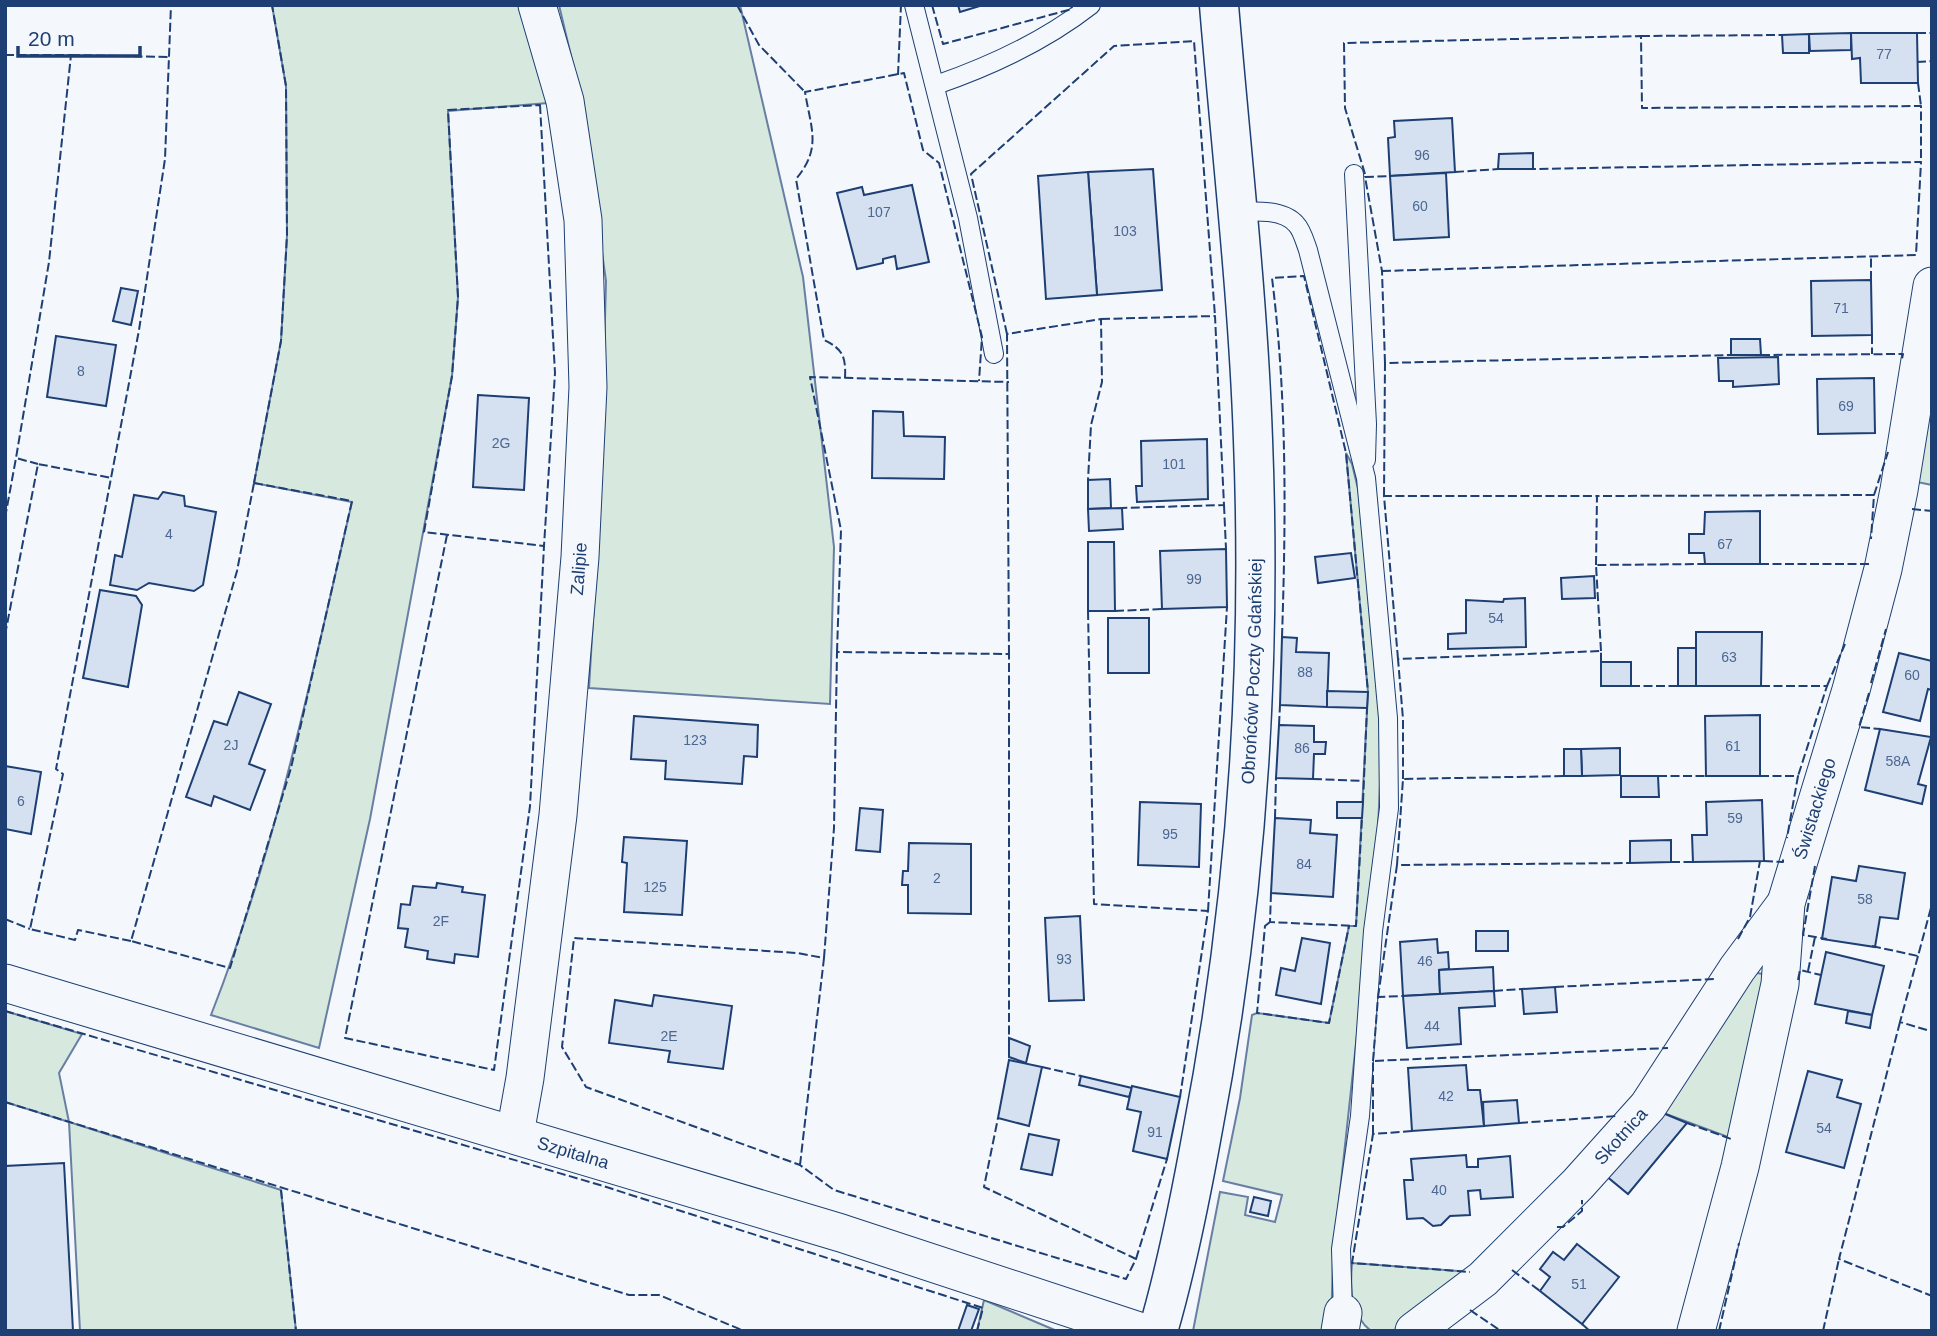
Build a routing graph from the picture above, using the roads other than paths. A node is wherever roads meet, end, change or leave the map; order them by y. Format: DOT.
graph roads {
  1 [pos="537,5"];
  2 [pos="914,5"];
  3 [pos="1091,5"];
  4 [pos="1219,5"];
  5 [pos="936,85"];
  6 [pos="1354,174"];
  7 [pos="1237,212"];
  8 [pos="1932,286"];
  9 [pos="993,354"];
  10 [pos="1366,478"];
  11 [pos="1786,904"];
  12 [pos="5,983"];
  13 [pos="514,1134"];
  14 [pos="1342,1322"];
  15 [pos="1139,1331"];
  16 [pos="1158,1331"];
  17 [pos="1414,1331"];
  18 [pos="1696,1331"];
  1 -- 13 [label="street, Zalipie"];
  2 -- 5 [label="lane"];
  3 -- 5 [label="lane"];
  4 -- 7 [label="street, Obrońców Poczty Gdańskiej"];
  5 -- 9 [label="lane"];
  6 -- 10 [label="lane"];
  7 -- 10 [label="lane"];
  7 -- 16 [label="street, Obrońców Poczty Gdańskiej"];
  8 -- 11 [label="street, Świstackiego"];
  10 -- 14 [label="lane"];
  11 -- 17 [label="street, Skotnica"];
  11 -- 18 [label="street, Świstackiego"];
  12 -- 13 [label="street, Szpitalna"];
  13 -- 15 [label="street, Szpitalna"];
}
